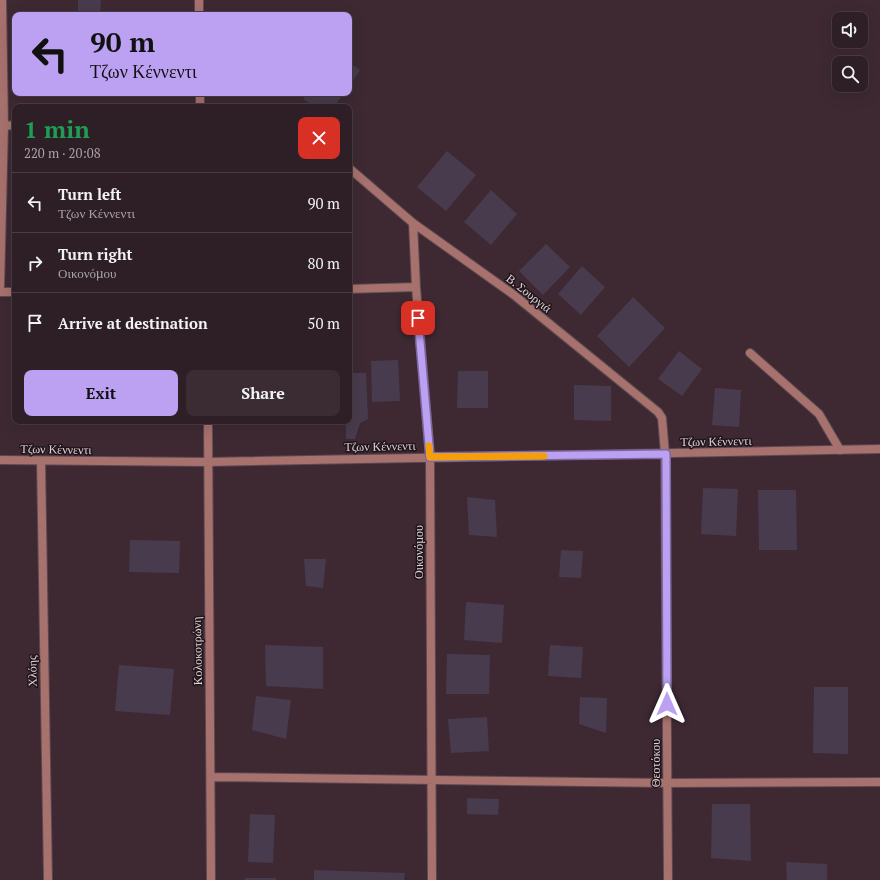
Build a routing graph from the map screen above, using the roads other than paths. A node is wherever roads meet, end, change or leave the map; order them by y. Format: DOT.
graph roads {
  1 [pos="2,0"];
  2 [pos="199,0"];
  3 [pos="199,12"];
  4 [pos="12,125"];
  5 [pos="4,126"];
  6 [pos="352,171"];
  7 [pos="413,224"];
  8 [pos="416,287"];
  9 [pos="0,289"];
  10 [pos="352,289"];
  11 [pos="0,292"];
  12 [pos="12,292"];
  13 [pos="750,353"];
  14 [pos="208,424"];
  15 [pos="880,449"];
  16 [pos="840,450"];
  17 [pos="666,454"];
  18 [pos="430,457"];
  19 [pos="0,460"];
  20 [pos="41,461"];
  21 [pos="207,462"];
  22 [pos="211,777"];
  23 [pos="432,780"];
  24 [pos="880,782"];
  25 [pos="667,783"];
  26 [pos="48,880"];
  27 [pos="211,880"];
  28 [pos="432,880"];
  29 [pos="668,880"];
  1 -- 5 [label="street"];
  2 -- 3 [label="street"];
  4 -- 5 [label="street"];
  5 -- 9 [label="street"];
  6 -- 7 [label="street, Β. Σουργιά"];
  7 -- 8 [label="street, Οικονόμου"];
  7 -- 17 [label="street, Β. Σουργιά"];
  8 -- 10 [label="street"];
  8 -- 18 [label="street, Οικονόμου"];
  11 -- 12 [label="street"];
  13 -- 16 [label="street"];
  14 -- 21 [label="street, Κολοκοτρώνη"];
  15 -- 16 [label="street, Τζων Κέννεντι"];
  16 -- 17 [label="street, Τζων Κέννεντι"];
  17 -- 18 [label="street, Τζων Κέννεντι"];
  17 -- 25 [label="street, Θεοτόκου"];
  18 -- 21 [label="street, Τζων Κέννεντι"];
  18 -- 23 [label="street, Οικονόμου"];
  19 -- 20 [label="street, Τζων Κέννεντι"];
  20 -- 21 [label="street, Τζων Κέννεντι"];
  20 -- 26 [label="street, Χλόης"];
  21 -- 22 [label="street, Κολοκοτρώνη"];
  22 -- 23 [label="street"];
  22 -- 27 [label="street, Κολοκοτρώνη"];
  23 -- 25 [label="street"];
  23 -- 28 [label="street, Οικονόμου"];
  24 -- 25 [label="street"];
  25 -- 29 [label="street, Θεοτόκου"];
}
